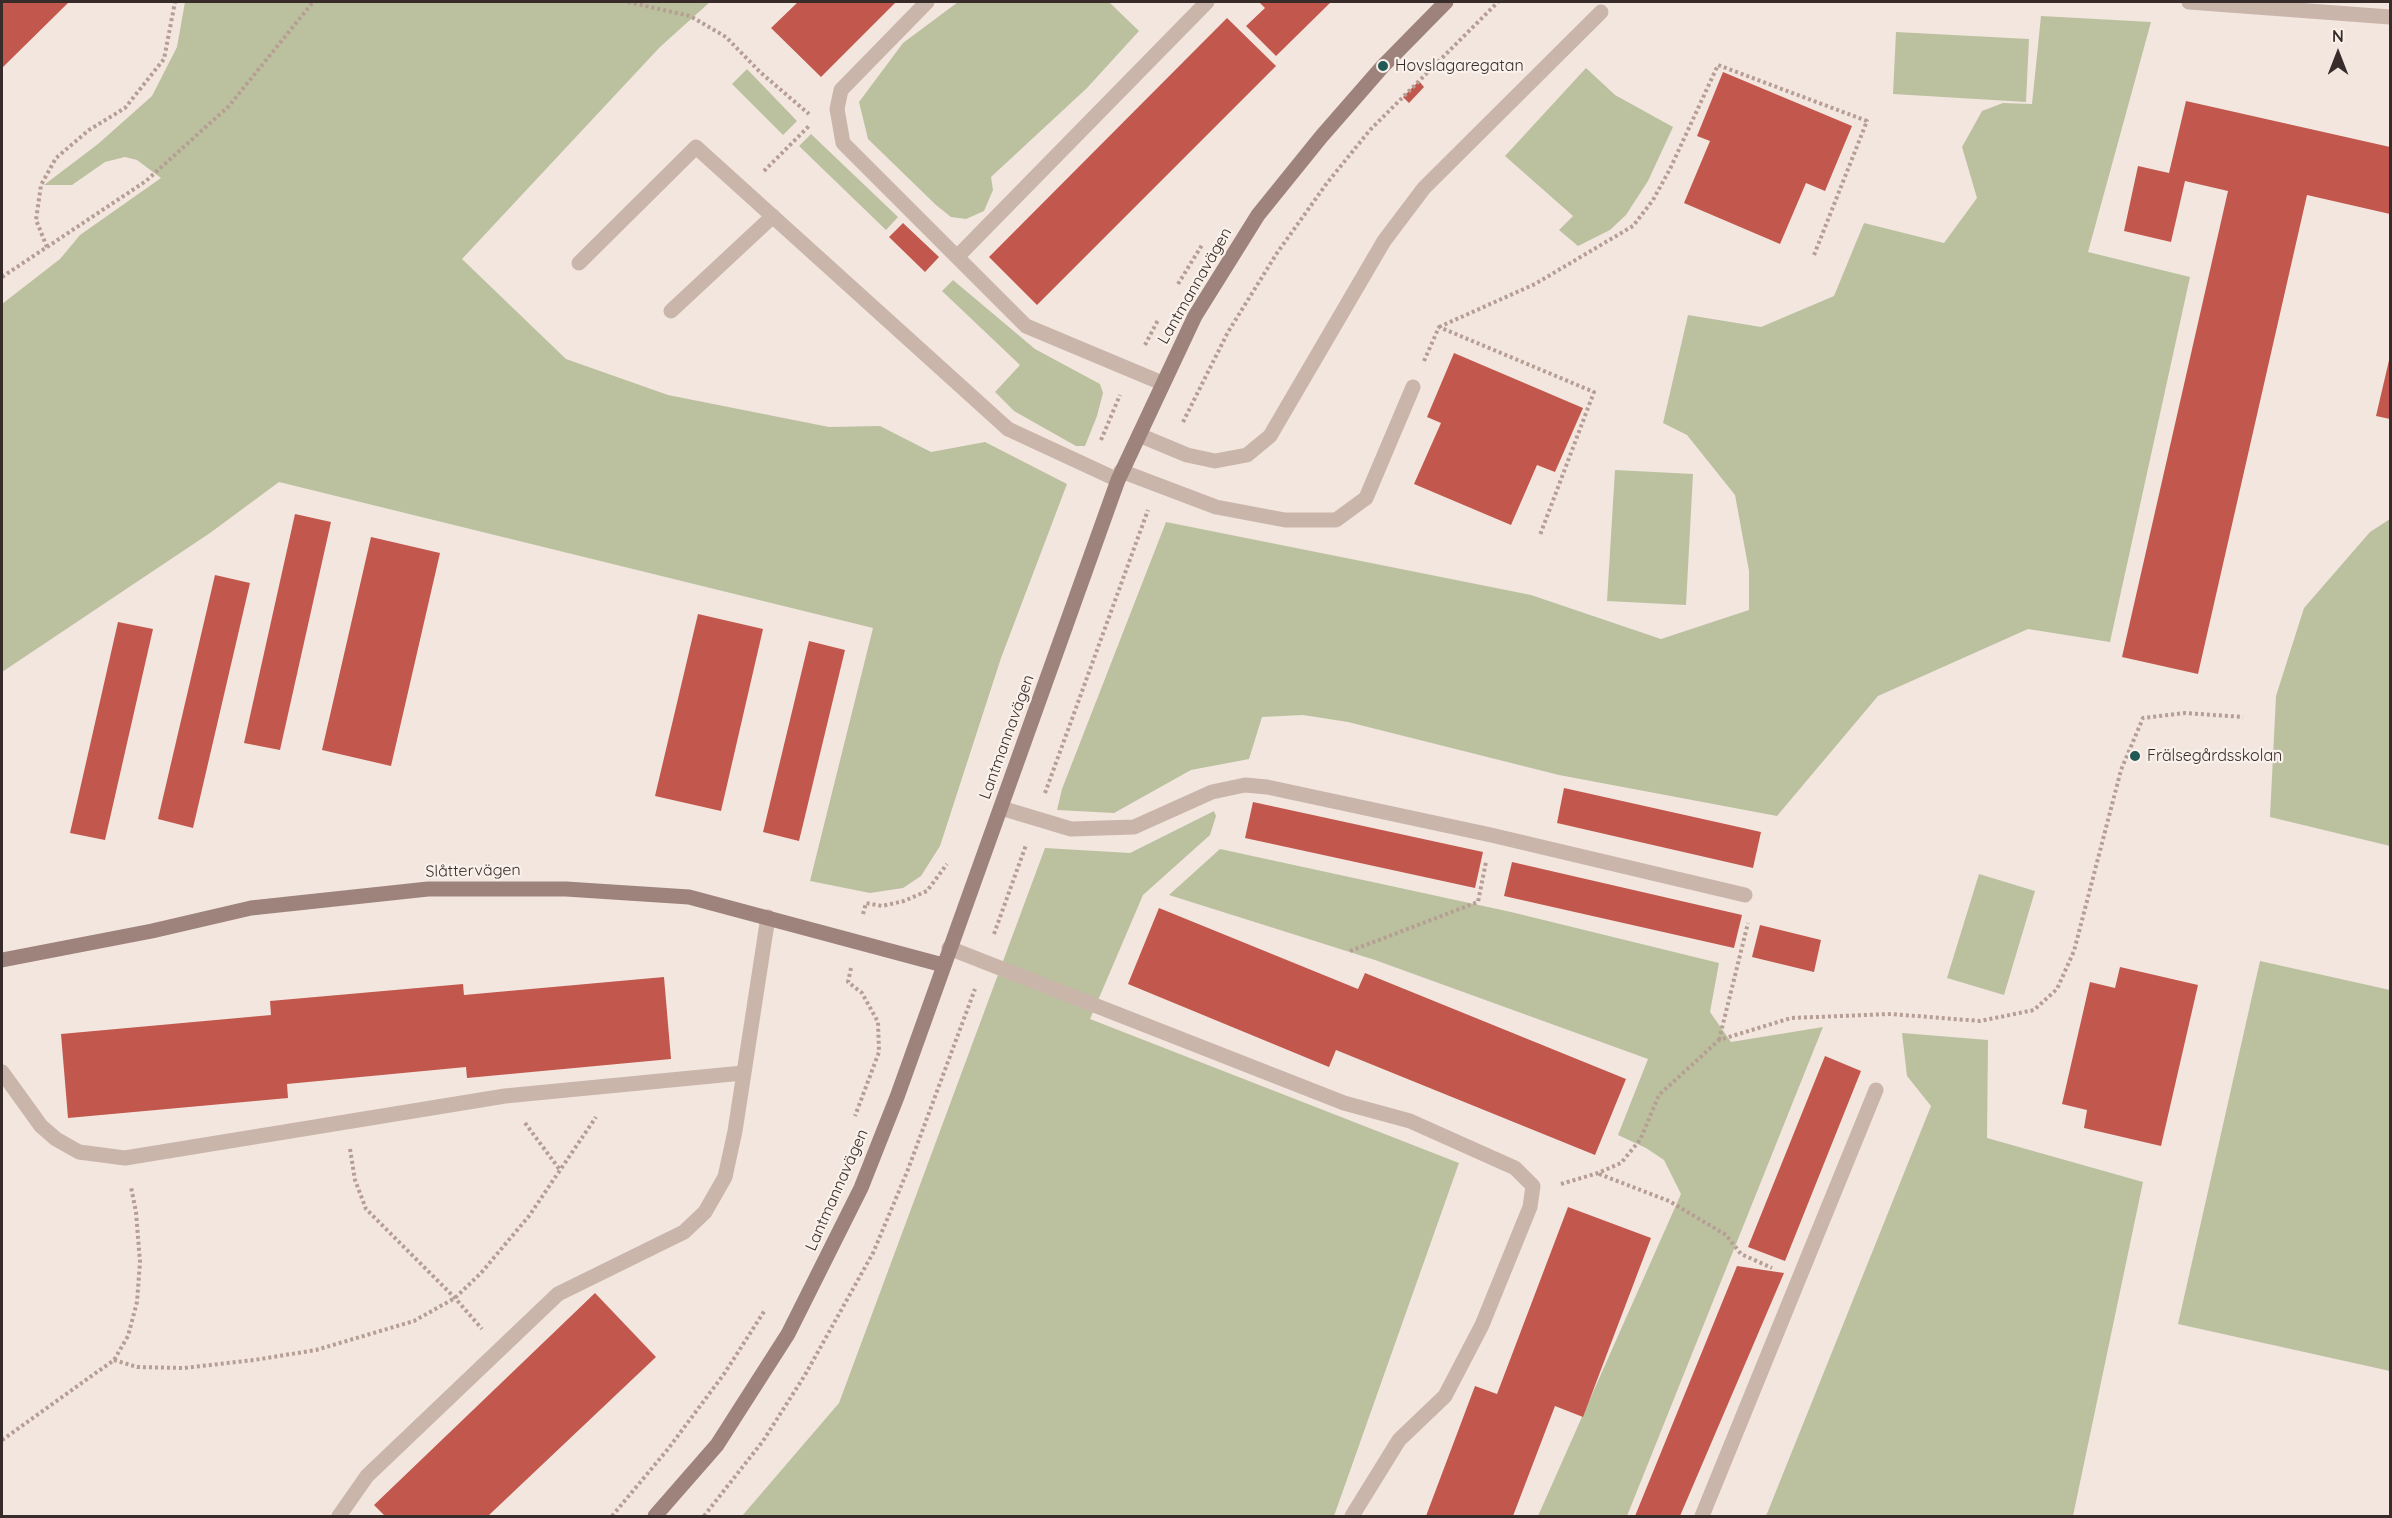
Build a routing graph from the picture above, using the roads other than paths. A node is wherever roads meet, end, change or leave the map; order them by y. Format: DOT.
graph roads {
  1 [pos="927,2"];
  2 [pos="1207,2"];
  3 [pos="1446,2"];
  4 [pos="2189,2"];
  5 [pos="1600,12"];
  6 [pos="2391,16"];
  7 [pos="773,216"];
  8 [pos="957,257"];
  9 [pos="579,263"];
  10 [pos="671,311"];
  11 [pos="1162,383"];
  12 [pos="1413,387"];
  13 [pos="1139,435"];
  14 [pos="1120,476"];
  15 [pos="1001,808"];
  16 [pos="1745,896"];
  17 [pos="768,917"];
  18 [pos="949,948"];
  19 [pos="2,960"];
  20 [pos="943,965"];
  21 [pos="2,1072"];
  22 [pos="743,1073"];
  23 [pos="1876,1090"];
  24 [pos="339,1516"];
  25 [pos="655,1516"];
  26 [pos="1353,1516"];
  27 [pos="1702,1516"];
  1 -- 8 [label="street"];
  2 -- 8 [label="street"];
  3 -- 11 [label="street, Lantmannavägen"];
  4 -- 6 [label="street"];
  5 -- 13 [label="street"];
  7 -- 9 [label="street"];
  7 -- 10 [label="street"];
  7 -- 14 [label="street"];
  8 -- 11 [label="street"];
  11 -- 13 [label="street, Lantmannavägen"];
  12 -- 14 [label="street"];
  13 -- 14 [label="street, Lantmannavägen"];
  14 -- 15 [label="street, Lantmannavägen"];
  15 -- 16 [label="street"];
  15 -- 18 [label="street, Lantmannavägen"];
  17 -- 19 [label="street, Slåttervägen"];
  17 -- 20 [label="street, Slåttervägen"];
  17 -- 22 [label="street"];
  18 -- 20 [label="street, Lantmannavägen"];
  18 -- 26 [label="street"];
  20 -- 25 [label="street, Lantmannavägen"];
  21 -- 22 [label="street"];
  22 -- 24 [label="street"];
  23 -- 27 [label="street"];
}
